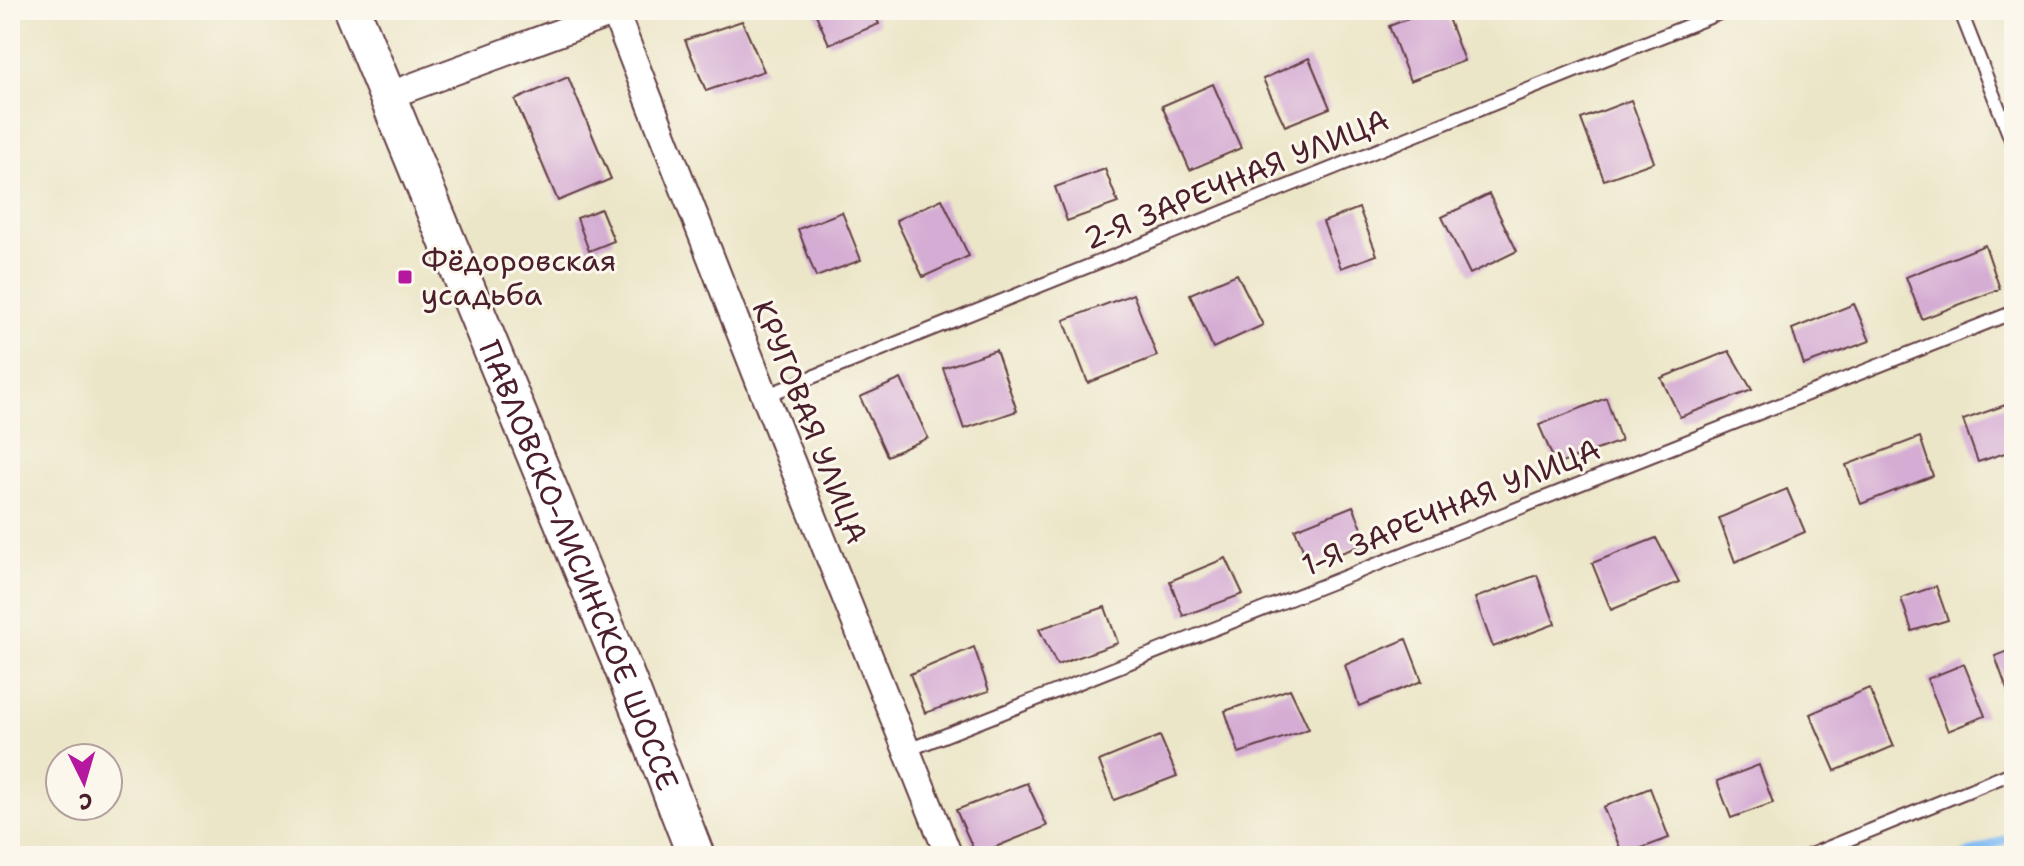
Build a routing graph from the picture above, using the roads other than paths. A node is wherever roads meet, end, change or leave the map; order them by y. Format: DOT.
graph roads {
  1 [pos="352,10"];
  2 [pos="1727,10"];
  3 [pos="1960,10"];
  4 [pos="616,11"];
  5 [pos="387,96"];
  6 [pos="2014,147"];
  7 [pos="2014,312"];
  8 [pos="765,396"];
  9 [pos="908,750"];
  10 [pos="2014,772"];
  11 [pos="696,856"];
  12 [pos="949,856"];
  13 [pos="1808,856"];
  1 -- 5 [label="main road, ПАВЛОВСКО-ЛИСИНСКОЕ ШОССЕ"];
  2 -- 8 [label="lane, 2-Я ЗАРЕЧНАЯ УЛИЦА"];
  3 -- 6 [label="lane"];
  4 -- 5 [label="street"];
  4 -- 8 [label="street, КРУГОВАЯ УЛИЦА"];
  5 -- 11 [label="main road, ПАВЛОВСКО-ЛИСИНСКОЕ ШОССЕ"];
  7 -- 9 [label="lane, 1-Я ЗАРЕЧНАЯ УЛИЦА"];
  8 -- 9 [label="street, КРУГОВАЯ УЛИЦА"];
  9 -- 12 [label="street, КРУГОВАЯ УЛИЦА"];
  10 -- 13 [label="lane"];
}
